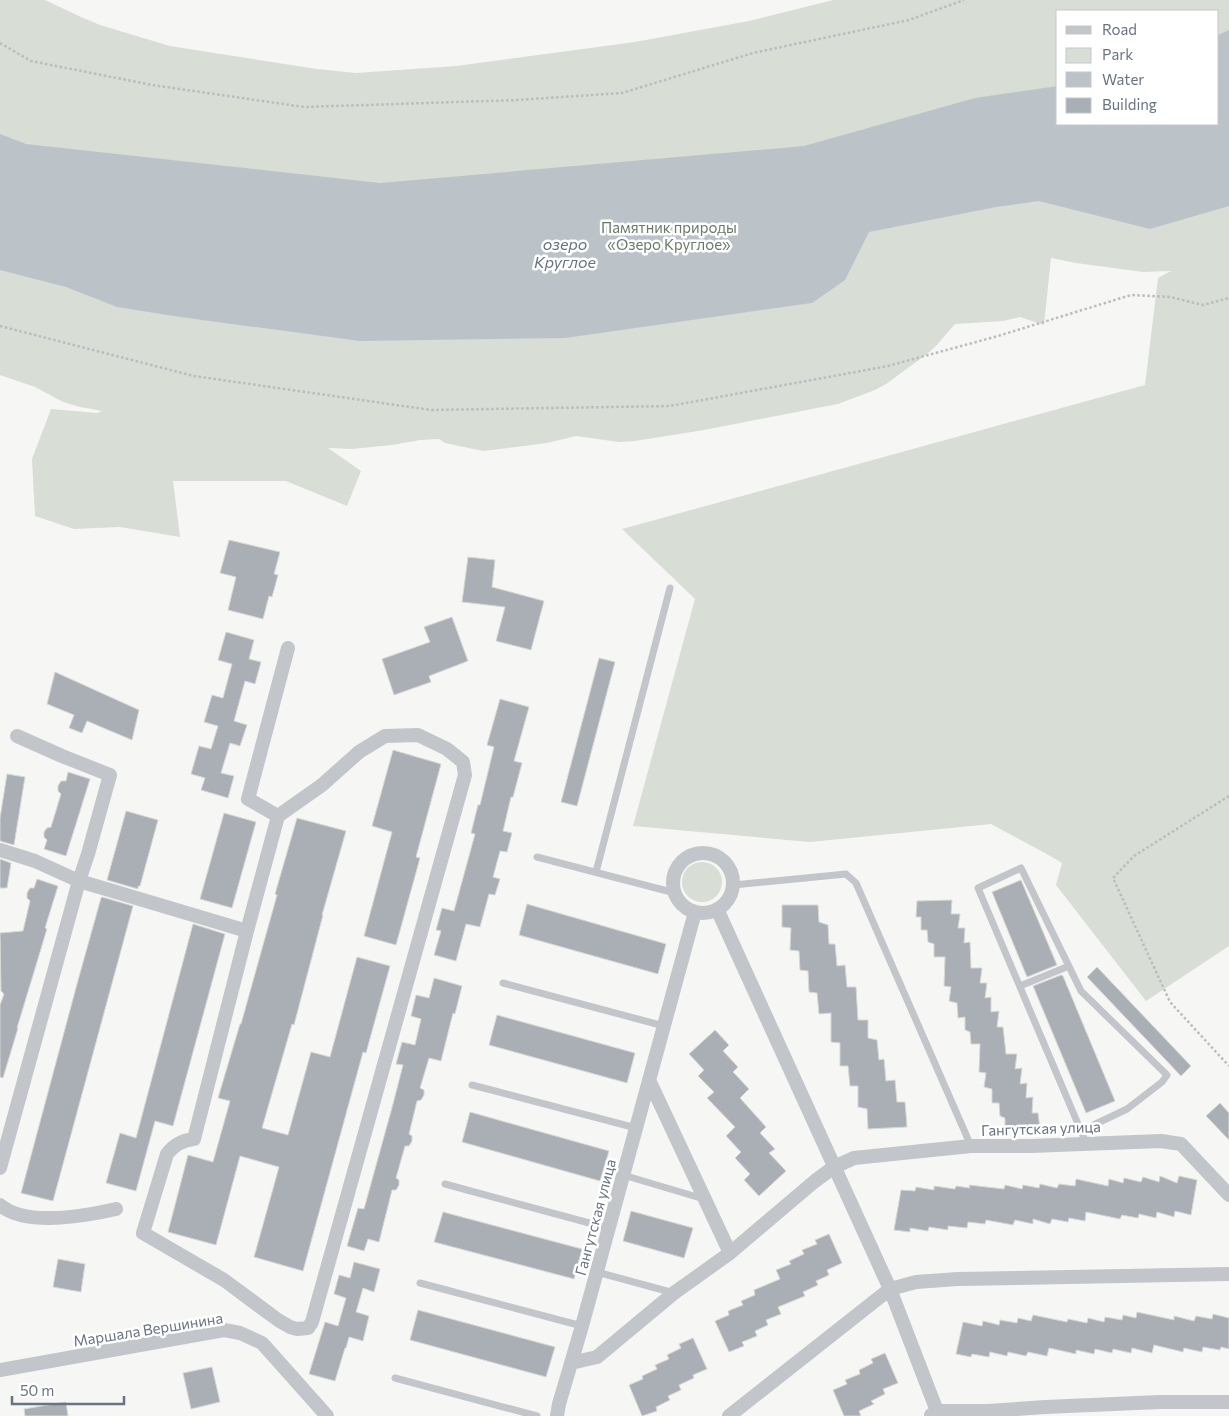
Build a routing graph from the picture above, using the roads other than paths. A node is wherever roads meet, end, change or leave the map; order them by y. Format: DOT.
graph roads {
  1 [pos="670,588"];
  2 [pos="288,648"];
  3 [pos="17,736"];
  4 [pos="278,816"];
  5 [pos="0,850"];
  6 [pos="537,857"];
  7 [pos="596,872"];
  8 [pos="79,881"];
  9 [pos="733,885"];
  10 [pos="675,893"];
  11 [pos="717,909"];
  12 [pos="696,912"];
  13 [pos="246,931"];
  14 [pos="1068,966"];
  15 [pos="503,983"];
  16 [pos="1020,986"];
  17 [pos="664,1026"];
  18 [pos="649,1080"];
  19 [pos="472,1085"];
  20 [pos="636,1128"];
  21 [pos="1084,1137"];
  22 [pos="971,1146"];
  23 [pos="834,1167"];
  24 [pos="0,1168"];
  25 [pos="623,1175"];
  26 [pos="445,1184"];
  27 [pos="1229,1195"];
  28 [pos="704,1199"];
  29 [pos="0,1205"];
  30 [pos="116,1209"];
  31 [pos="608,1228"];
  32 [pos="730,1253"];
  33 [pos="596,1272"];
  34 [pos="1229,1274"];
  35 [pos="420,1283"];
  36 [pos="890,1289"];
  37 [pos="674,1293"];
  38 [pos="582,1326"];
  39 [pos="571,1363"];
  40 [pos="0,1370"];
  41 [pos="395,1378"];
  42 [pos="1229,1402"];
  43 [pos="933,1414"];
  44 [pos="988,1414"];
  45 [pos="327,1416"];
  46 [pos="537,1416"];
  47 [pos="557,1416"];
  48 [pos="729,1416"];
  1 -- 7 [label="lane"];
  2 -- 4 [label="street"];
  3 -- 8 [label="street"];
  4 -- 13 [label="street"];
  4 -- 13 [label="street"];
  5 -- 8 [label="street"];
  6 -- 7 [label="lane"];
  7 -- 10 [label="lane"];
  8 -- 13 [label="street"];
  8 -- 24 [label="street"];
  9 -- 10 [label="street"];
  9 -- 11 [label="street"];
  9 -- 22 [label="lane"];
  10 -- 12 [label="street"];
  11 -- 12 [label="street"];
  11 -- 23 [label="street"];
  12 -- 17 [label="street, Гангутская улица"];
  14 -- 16 [label="lane"];
  14 -- 16 [label="lane"];
  14 -- 21 [label="lane"];
  15 -- 17 [label="lane"];
  16 -- 21 [label="lane"];
  17 -- 18 [label="street, Гангутская улица"];
  18 -- 20 [label="street, Гангутская улица"];
  18 -- 28 [label="street"];
  19 -- 20 [label="lane"];
  20 -- 25 [label="street, Гангутская улица"];
  21 -- 22 [label="street, Гангутская улица"];
  21 -- 27 [label="street, Гангутская улица"];
  22 -- 23 [label="street, Гангутская улица"];
  23 -- 32 [label="street, Гангутская улица"];
  23 -- 36 [label="street"];
  25 -- 28 [label="lane"];
  25 -- 31 [label="street, Гангутская улица"];
  26 -- 31 [label="lane"];
  28 -- 32 [label="street"];
  29 -- 30 [label="street"];
  31 -- 33 [label="street, Гангутская улица"];
  32 -- 37 [label="street, Гангутская улица"];
  33 -- 37 [label="lane"];
  33 -- 38 [label="street, Гангутская улица"];
  34 -- 36 [label="street"];
  35 -- 38 [label="lane"];
  36 -- 43 [label="street"];
  36 -- 48 [label="street"];
  37 -- 39 [label="street, Гангутская улица"];
  38 -- 39 [label="street, Гангутская улица"];
  39 -- 47 [label="street, Гангутская улица"];
  40 -- 45 [label="street, Маршала Вершинина"];
  41 -- 46 [label="lane"];
  42 -- 44 [label="street"];
  43 -- 44 [label="street"];
}
